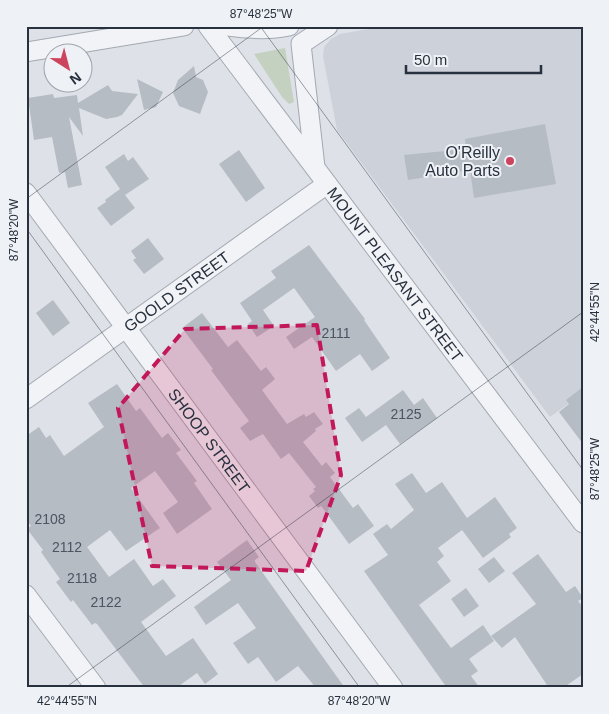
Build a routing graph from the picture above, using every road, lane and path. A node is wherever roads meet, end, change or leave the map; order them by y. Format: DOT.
graph roads {
  1 [pos="184,26"];
  2 [pos="208,26"];
  3 [pos="228,26"];
  4 [pos="289,26"];
  5 [pos="328,26"];
  6 [pos="26,52"];
  7 [pos="315,168"];
  8 [pos="327,184"];
  9 [pos="26,193"];
  10 [pos="126,328"];
  11 [pos="26,399"];
  12 [pos="583,523"];
  13 [pos="26,595"];
  14 [pos="96,688"];
  15 [pos="393,688"];
  1 -- 6 [label="street"];
  2 -- 7 [label="street, MOUNT PLEASANT STREET"];
  3 -- 4 [label="street"];
  5 -- 7 [label="street"];
  7 -- 8 [label="street, MOUNT PLEASANT STREET"];
  8 -- 10 [label="street, GOOLD STREET"];
  8 -- 12 [label="street, MOUNT PLEASANT STREET"];
  9 -- 10 [label="street, SHOOP STREET"];
  10 -- 11 [label="street, GOOLD STREET"];
  10 -- 15 [label="street, SHOOP STREET"];
  13 -- 14 [label="street"];
}
